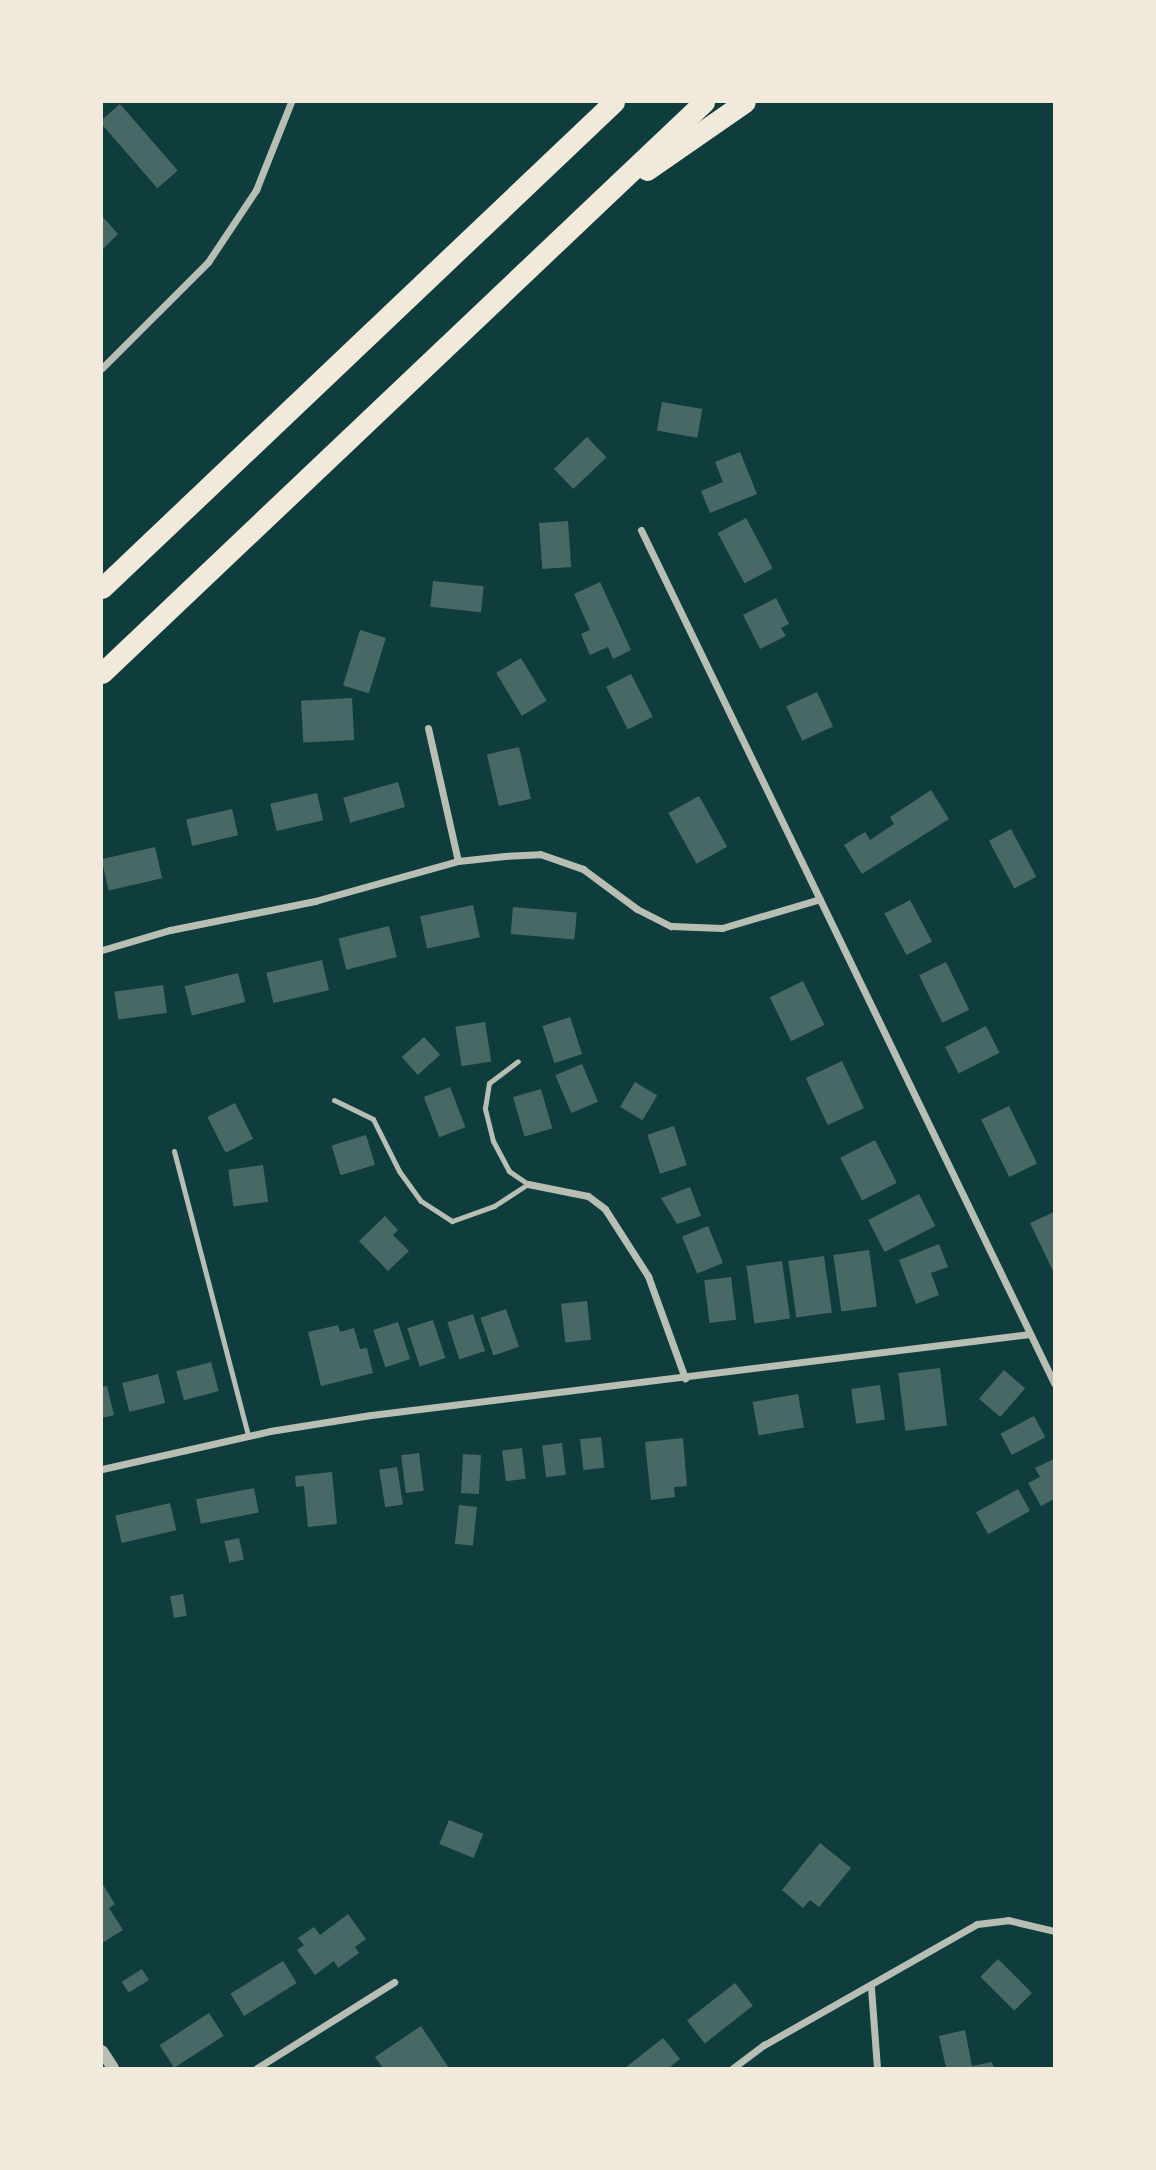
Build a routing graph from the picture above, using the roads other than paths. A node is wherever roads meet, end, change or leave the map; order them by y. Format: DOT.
graph roads {
  1 [pos="291,102"];
  2 [pos="614,102"];
  3 [pos="705,102"];
  4 [pos="745,102"];
  5 [pos="584,214"];
  6 [pos="102,368"];
  7 [pos="641,530"];
  8 [pos="102,588"];
  9 [pos="102,673"];
  10 [pos="428,728"];
  11 [pos="458,861"];
  12 [pos="820,899"];
  13 [pos="102,950"];
  14 [pos="518,1061"];
  15 [pos="334,1100"];
  16 [pos="174,1151"];
  17 [pos="528,1184"];
  18 [pos="1030,1334"];
  19 [pos="685,1378"];
  20 [pos="1055,1383"];
  21 [pos="248,1436"];
  22 [pos="102,1469"];
  23 [pos="1055,1931"];
  24 [pos="394,1983"];
  25 [pos="871,1988"];
  26 [pos="102,2051"];
  27 [pos="113,2068"];
  28 [pos="257,2068"];
  29 [pos="733,2068"];
  30 [pos="877,2068"];
  1 -- 6 [label="street"];
  2 -- 8 [label="highway"];
  3 -- 5 [label="highway"];
  4 -- 5 [label="highway"];
  5 -- 9 [label="highway"];
  7 -- 12 [label="street"];
  10 -- 11 [label="street"];
  11 -- 12 [label="street"];
  11 -- 13 [label="street"];
  12 -- 18 [label="street"];
  14 -- 17 [label="lane"];
  15 -- 17 [label="lane"];
  16 -- 21 [label="lane"];
  17 -- 19 [label="street"];
  18 -- 19 [label="street"];
  18 -- 20 [label="street"];
  19 -- 21 [label="street"];
  21 -- 22 [label="street"];
  23 -- 25 [label="street"];
  24 -- 28 [label="street"];
  25 -- 29 [label="street"];
  25 -- 30 [label="street"];
  26 -- 27 [label="street"];
}
